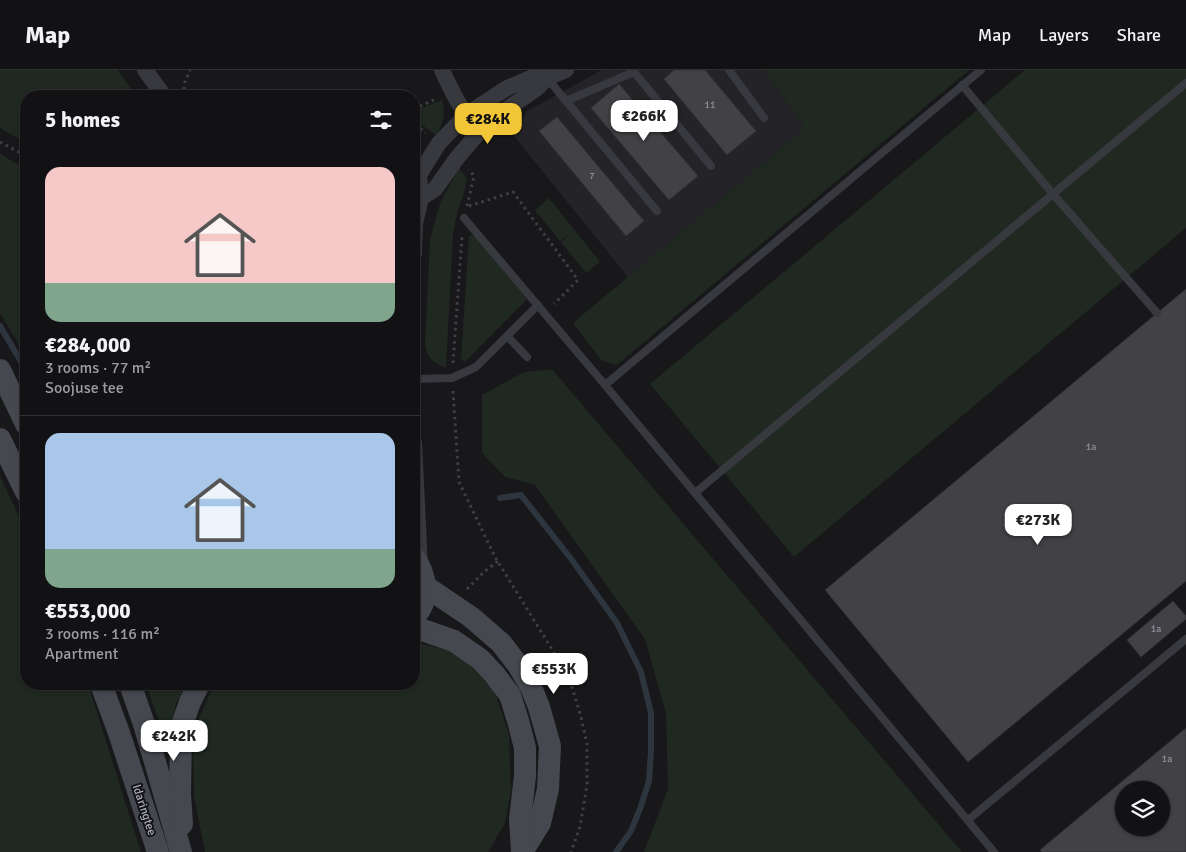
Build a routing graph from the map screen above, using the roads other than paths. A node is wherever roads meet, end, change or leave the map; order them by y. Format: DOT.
graph roads {
  1 [pos="145,70"];
  2 [pos="442,70"];
  3 [pos="566,70"];
  4 [pos="729,70"];
  5 [pos="981,70"];
  6 [pos="637,71"];
  7 [pos="547,78"];
  8 [pos="1186,83"];
  9 [pos="962,85"];
  10 [pos="160,90"];
  11 [pos="566,101"];
  12 [pos="466,115"];
  13 [pos="764,118"];
  14 [pos="481,130"];
  15 [pos="711,166"];
  16 [pos="420,173"];
  17 [pos="420,194"];
  18 [pos="1054,194"];
  19 [pos="657,211"];
  20 [pos="464,218"];
  21 [pos="538,305"];
  22 [pos="1157,313"];
  23 [pos="507,336"];
  24 [pos="527,357"];
  25 [pos="0,370"];
  26 [pos="420,379"];
  27 [pos="605,385"];
  28 [pos="20,409"];
  29 [pos="0,439"];
  30 [pos="20,480"];
  31 [pos="694,492"];
  32 [pos="420,572"];
  33 [pos="420,577"];
  34 [pos="420,608"];
  35 [pos="420,629"];
  36 [pos="1186,640"];
  37 [pos="103,690"];
  38 [pos="132,690"];
  39 [pos="197,690"];
  40 [pos="968,820"];
  41 [pos="158,852"];
  42 [pos="181,852"];
  43 [pos="185,852"];
  44 [pos="522,852"];
  45 [pos="994,852"];
  1 -- 10 [label="street"];
  2 -- 12 [label="street"];
  3 -- 7 [label="street"];
  4 -- 13 [label="lane"];
  5 -- 9 [label="lane"];
  6 -- 11 [label="lane"];
  6 -- 15 [label="lane"];
  7 -- 11 [label="lane"];
  7 -- 12 [label="street"];
  7 -- 14 [label="street"];
  8 -- 18 [label="lane"];
  9 -- 18 [label="lane"];
  9 -- 27 [label="lane"];
  11 -- 19 [label="lane"];
  12 -- 14 [label="street"];
  12 -- 16 [label="street"];
  14 -- 17 [label="street"];
  18 -- 22 [label="lane"];
  18 -- 31 [label="lane"];
  20 -- 21 [label="lane"];
  21 -- 23 [label="lane"];
  21 -- 27 [label="lane"];
  23 -- 24 [label="lane"];
  23 -- 26 [label="lane"];
  25 -- 28 [label="street"];
  27 -- 31 [label="lane"];
  29 -- 30 [label="street"];
  31 -- 40 [label="lane"];
  32 -- 44 [label="street"];
  33 -- 34 [label="street"];
  35 -- 44 [label="street"];
  36 -- 40 [label="lane"];
  37 -- 41 [label="street, Idaringtee"];
  38 -- 42 [label="street, Idaringtee"];
  39 -- 43 [label="street"];
  40 -- 45 [label="lane"];
}
